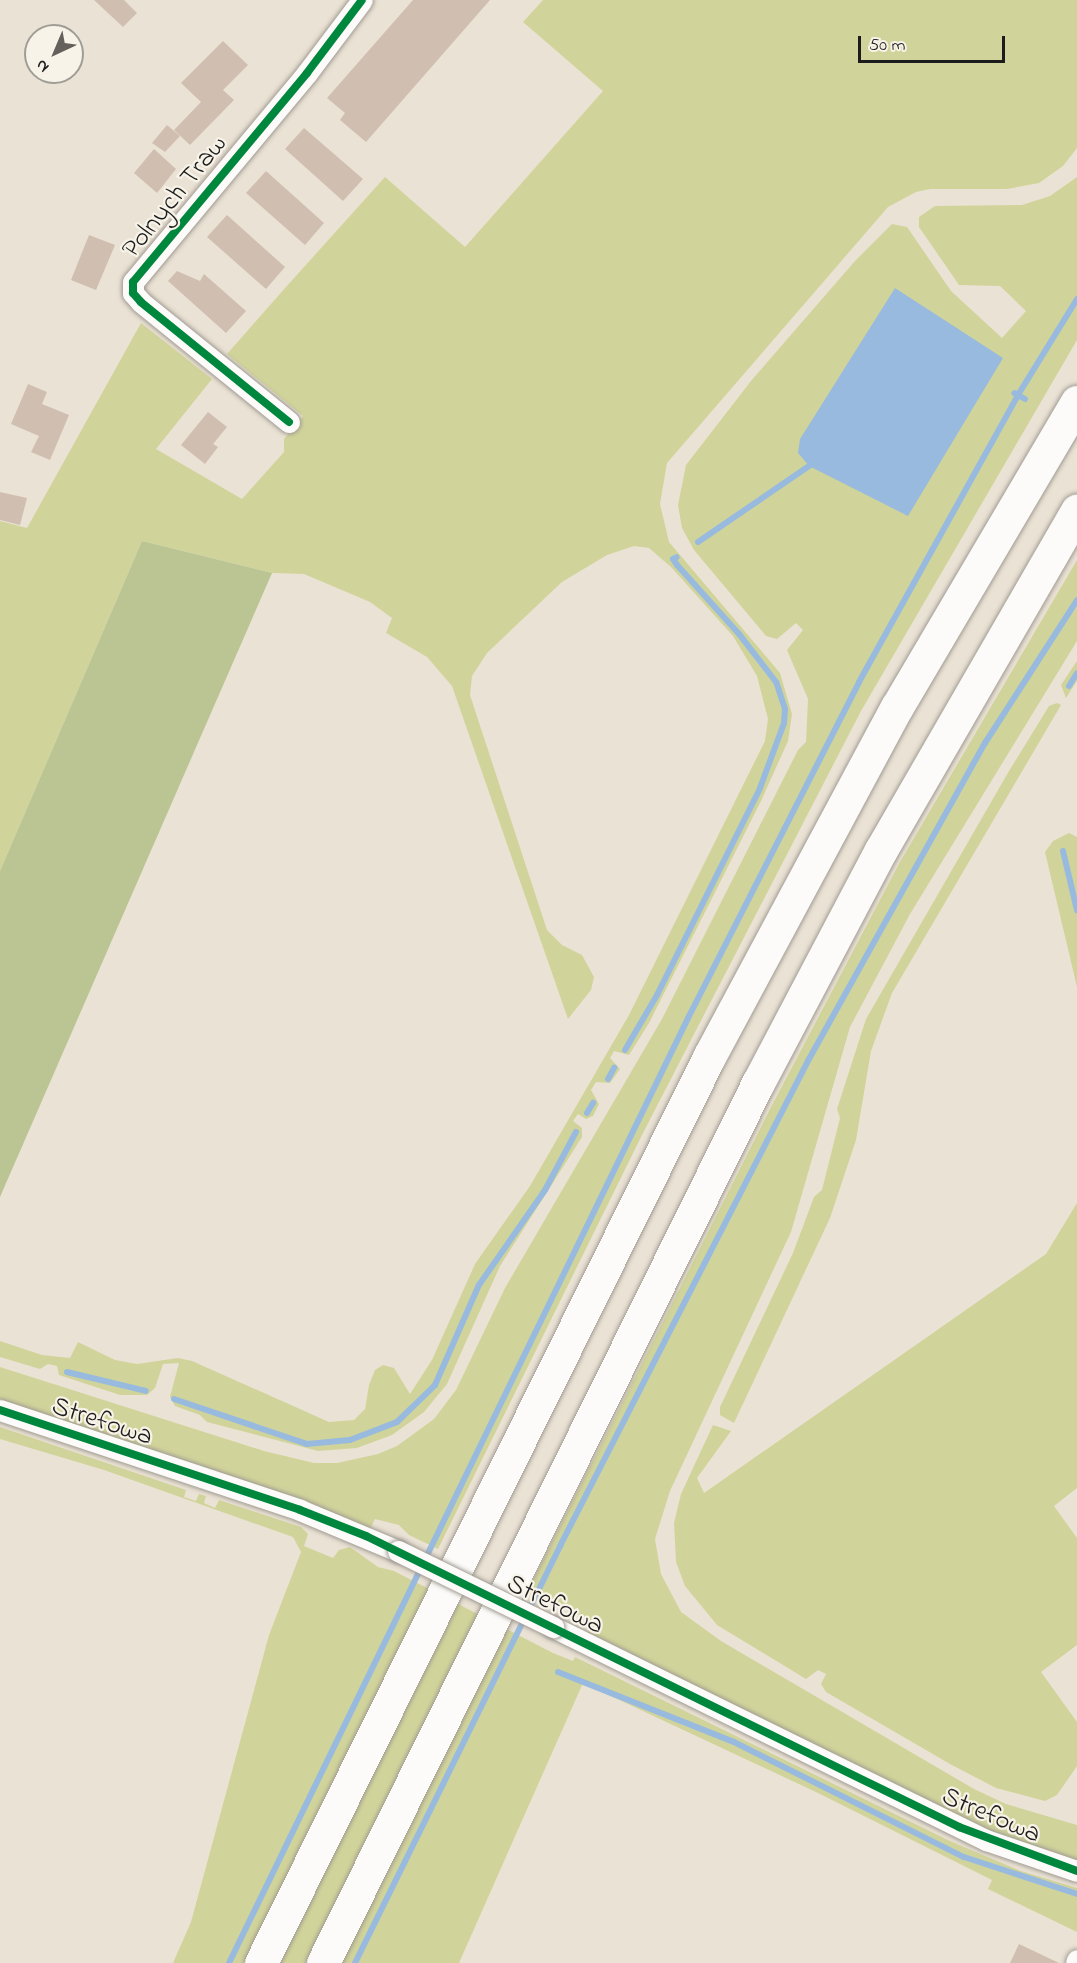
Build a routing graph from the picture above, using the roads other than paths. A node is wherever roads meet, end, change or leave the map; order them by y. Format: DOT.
graph roads {
  1 [pos="362,0"];
  2 [pos="1077,402"];
  3 [pos="290,422"];
  4 [pos="1077,510"];
  5 [pos="0,1410"];
  6 [pos="1077,1871"];
  7 [pos="261,1963"];
  8 [pos="323,1963"];
  1 -- 3 [label="street, Polnych Traw"];
  2 -- 7 [label="highway"];
  4 -- 8 [label="highway"];
  5 -- 6 [label="street, Strefowa, bridge"];
}
